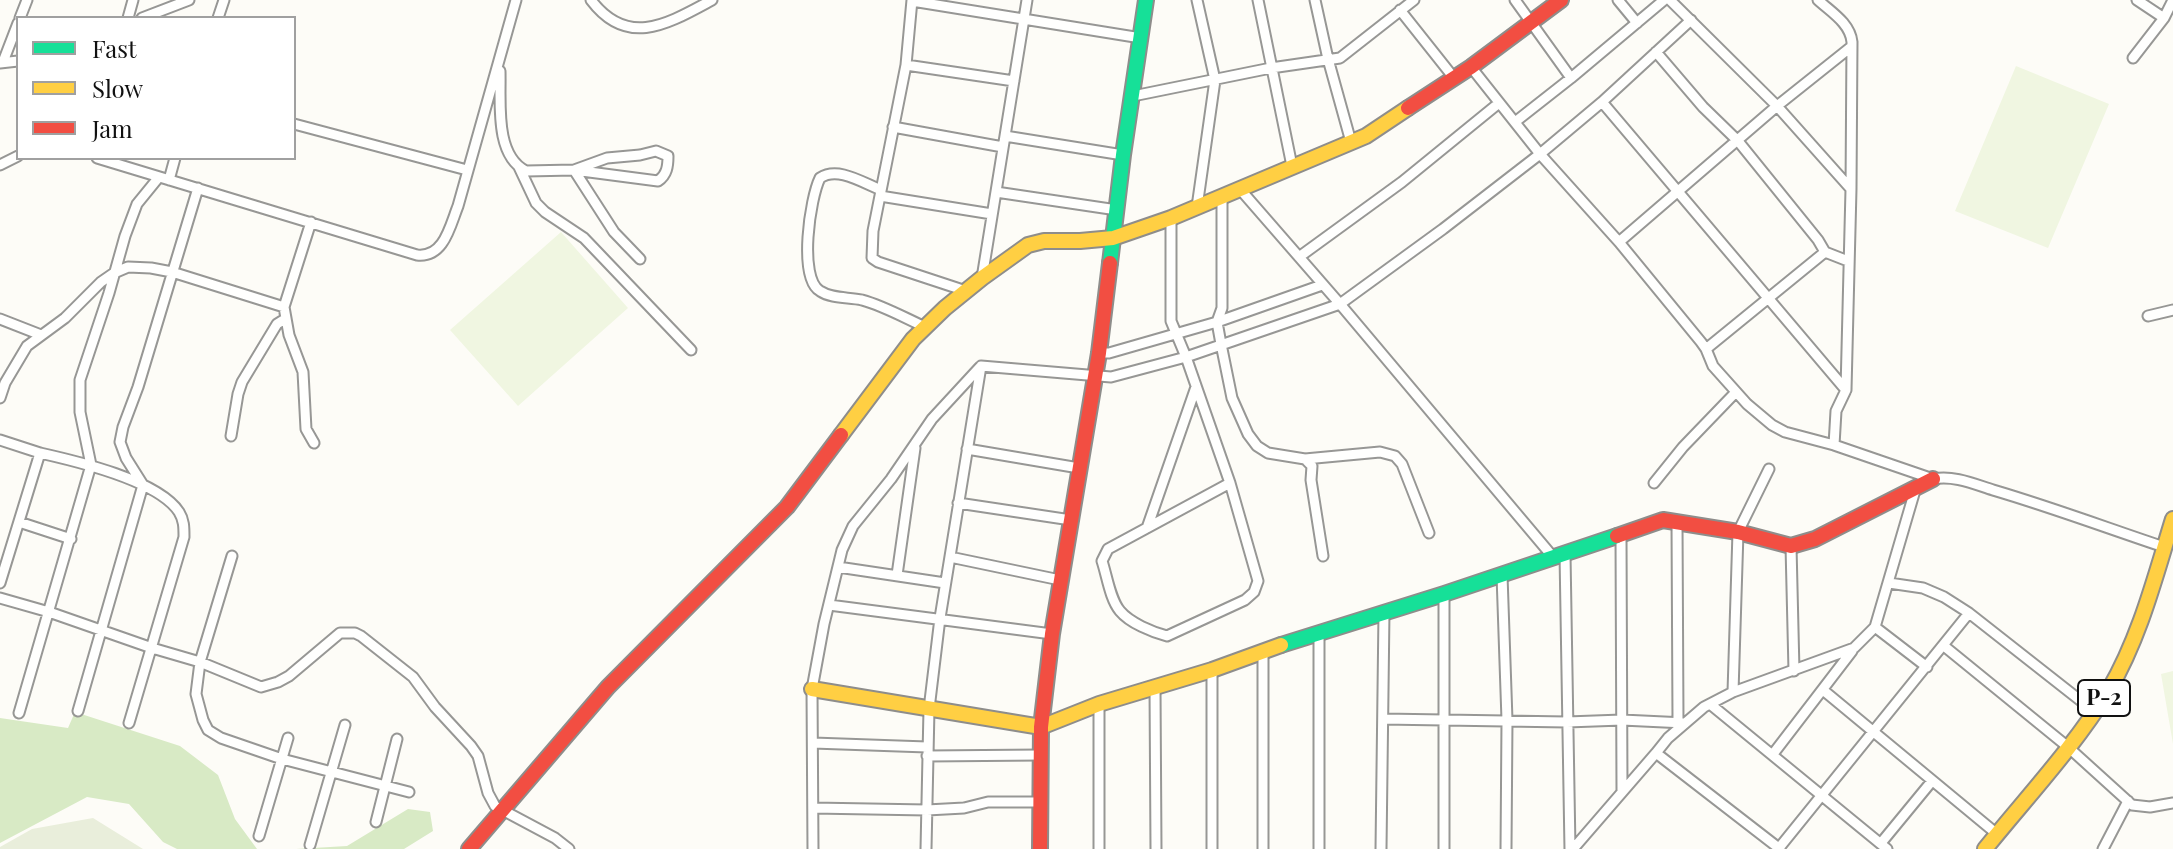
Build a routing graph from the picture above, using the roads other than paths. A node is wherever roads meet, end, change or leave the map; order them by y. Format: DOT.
graph roads {
  1 [pos="189,0"];
  2 [pos="516,0"];
  3 [pos="591,0"];
  4 [pos="712,0"];
  5 [pos="912,0"];
  6 [pos="1027,0"];
  7 [pos="1146,0"];
  8 [pos="1197,0"];
  9 [pos="1258,0"];
  10 [pos="1315,0"];
  11 [pos="1414,0"];
  12 [pos="1515,0"];
  13 [pos="1561,0"];
  14 [pos="1618,0"];
  15 [pos="1664,0"];
  16 [pos="1670,0"];
  17 [pos="1818,0"];
  18 [pos="2137,0"];
  19 [pos="2173,0"];
  20 [pos="1400,10"];
  21 [pos="147,16"];
  22 [pos="2164,18"];
  23 [pos="1024,19"];
  24 [pos="1691,20"];
  25 [pos="1637,23"];
  26 [pos="1531,24"];
  27 [pos="16,28"];
  28 [pos="1141,38"];
  29 [pos="1851,47"];
  30 [pos="1656,52"];
  31 [pos="500,58"];
  32 [pos="2133,58"];
  33 [pos="1328,59"];
  34 [pos="2,63"];
  35 [pos="906,65"];
  36 [pos="1471,67"];
  37 [pos="1271,68"];
  38 [pos="1454,78"];
  39 [pos="1571,78"];
  40 [pos="1215,80"];
  41 [pos="1014,81"];
  42 [pos="1133,96"];
  43 [pos="1602,102"];
  44 [pos="1499,103"];
  45 [pos="1777,106"];
  46 [pos="1515,122"];
  47 [pos="296,125"];
  48 [pos="893,127"];
  49 [pos="1005,136"];
  50 [pos="1738,141"];
  51 [pos="1351,142"];
  52 [pos="1003,147"];
  53 [pos="1540,154"];
  54 [pos="1123,155"];
  55 [pos="104,160"];
  56 [pos="174,160"];
  57 [pos="1292,166"];
  58 [pos="519,167"];
  59 [pos="467,170"];
  60 [pos="574,170"];
  61 [pos="164,178"];
  62 [pos="198,188"];
  63 [pos="1239,188"];
  64 [pos="1851,189"];
  65 [pos="996,192"];
  66 [pos="1679,192"];
  67 [pos="880,193"];
  68 [pos="1222,196"];
  69 [pos="1197,207"];
  70 [pos="1117,210"];
  71 [pos="992,214"];
  72 [pos="1171,218"];
  73 [pos="311,222"];
  74 [pos="1113,238"];
  75 [pos="1619,242"];
  76 [pos="1825,252"];
  77 [pos="1299,257"];
  78 [pos="640,259"];
  79 [pos="1848,261"];
  80 [pos="172,272"];
  81 [pos="114,273"];
  82 [pos="982,278"];
  83 [pos="1322,285"];
  84 [pos="966,291"];
  85 [pos="1769,298"];
  86 [pos="1340,304"];
  87 [pos="284,307"];
  88 [pos="2173,310"];
  89 [pos="2148,316"];
  90 [pos="0,319"];
  91 [pos="285,319"];
  92 [pos="1217,322"];
  93 [pos="925,327"];
  94 [pos="1175,334"];
  95 [pos="41,335"];
  96 [pos="1221,344"];
  97 [pos="1706,349"];
  98 [pos="691,350"];
  99 [pos="1099,353"];
  100 [pos="1186,357"];
  101 [pos="980,367"];
  102 [pos="1095,376"];
  103 [pos="1196,386"];
  104 [pos="1846,390"];
  105 [pos="1736,392"];
  106 [pos="0,398"];
  107 [pos="231,436"];
  108 [pos="0,440"];
  109 [pos="314,443"];
  110 [pos="915,444"];
  111 [pos="1834,445"];
  112 [pos="967,449"];
  113 [pos="40,453"];
  114 [pos="1305,459"];
  115 [pos="91,465"];
  116 [pos="1079,468"];
  117 [pos="1769,469"];
  118 [pos="1933,479"];
  119 [pos="1230,483"];
  120 [pos="1654,483"];
  121 [pos="143,485"];
  122 [pos="1916,487"];
  123 [pos="958,503"];
  124 [pos="2173,519"];
  125 [pos="1071,520"];
  126 [pos="19,522"];
  127 [pos="1677,522"];
  128 [pos="1147,528"];
  129 [pos="1738,532"];
  130 [pos="1429,533"];
  131 [pos="1621,535"];
  132 [pos="71,539"];
  133 [pos="1791,546"];
  134 [pos="2164,547"];
  135 [pos="232,556"];
  136 [pos="1323,556"];
  137 [pos="1559,556"];
  138 [pos="950,557"];
  139 [pos="838,567"];
  140 [pos="897,575"];
  141 [pos="1502,575"];
  142 [pos="1060,580"];
  143 [pos="0,583"];
  144 [pos="945,583"];
  145 [pos="1889,583"];
  146 [pos="1444,594"];
  147 [pos="0,598"];
  148 [pos="829,605"];
  149 [pos="49,612"];
  150 [pos="1384,612"];
  151 [pos="1969,613"];
  152 [pos="940,618"];
  153 [pos="1875,627"];
  154 [pos="101,630"];
  155 [pos="1319,632"];
  156 [pos="1052,634"];
  157 [pos="1944,646"];
  158 [pos="152,648"];
  159 [pos="1854,648"];
  160 [pos="1263,650"];
  161 [pos="200,662"];
  162 [pos="1927,667"];
  163 [pos="1212,670"];
  164 [pos="1794,671"];
  165 [pos="1155,687"];
  166 [pos="812,689"];
  167 [pos="1823,690"];
  168 [pos="1733,692"];
  169 [pos="1099,704"];
  170 [pos="1710,704"];
  171 [pos="929,709"];
  172 [pos="78,711"];
  173 [pos="2095,712"];
  174 [pos="19,713"];
  175 [pos="1383,719"];
  176 [pos="1444,720"];
  177 [pos="1507,720"];
  178 [pos="1622,720"];
  179 [pos="1567,722"];
  180 [pos="1682,722"];
  181 [pos="129,723"];
  182 [pos="345,725"];
  183 [pos="1041,727"];
  184 [pos="1874,731"];
  185 [pos="288,738"];
  186 [pos="397,739"];
  187 [pos="813,743"];
  188 [pos="2068,747"];
  189 [pos="927,752"];
  190 [pos="1656,753"];
  191 [pos="1773,754"];
  192 [pos="1041,755"];
  193 [pos="282,759"];
  194 [pos="332,773"];
  195 [pos="1932,781"];
  196 [pos="384,787"];
  197 [pos="1622,790"];
  198 [pos="409,792"];
  199 [pos="1822,796"];
  200 [pos="2128,801"];
  201 [pos="1040,802"];
  202 [pos="2173,803"];
  203 [pos="813,808"];
  204 [pos="501,809"];
  205 [pos="927,810"];
  206 [pos="376,822"];
  207 [pos="1997,834"];
  208 [pos="259,836"];
  209 [pos="310,845"];
  210 [pos="1884,846"];
  211 [pos="469,849"];
  212 [pos="569,849"];
  213 [pos="813,849"];
  214 [pos="926,849"];
  215 [pos="1040,849"];
  216 [pos="1099,849"];
  217 [pos="1156,849"];
  218 [pos="1212,849"];
  219 [pos="1263,849"];
  220 [pos="1319,849"];
  221 [pos="1381,849"];
  222 [pos="1444,849"];
  223 [pos="1506,849"];
  224 [pos="1572,849"];
  225 [pos="1780,849"];
  226 [pos="1985,849"];
  227 [pos="2103,849"];
  1 -- 21 [label="street"];
  2 -- 31 [label="street"];
  3 -- 4 [label="street"];
  5 -- 23 [label="street"];
  5 -- 35 [label="street"];
  6 -- 23 [label="street"];
  7 -- 28 [label="main road"];
  8 -- 40 [label="street"];
  9 -- 37 [label="street"];
  10 -- 33 [label="street"];
  11 -- 20 [label="street"];
  12 -- 26 [label="street"];
  13 -- 26 [label="main road"];
  14 -- 25 [label="street"];
  15 -- 25 [label="street"];
  16 -- 24 [label="street"];
  17 -- 29 [label="street"];
  18 -- 22 [label="street"];
  19 -- 22 [label="street"];
  20 -- 33 [label="street"];
  20 -- 38 [label="street"];
  22 -- 32 [label="street"];
  23 -- 28 [label="street"];
  23 -- 41 [label="street"];
  24 -- 30 [label="street"];
  24 -- 45 [label="street"];
  25 -- 39 [label="street"];
  26 -- 36 [label="main road"];
  26 -- 39 [label="street"];
  27 -- 34 [label="street"];
  28 -- 42 [label="main road"];
  29 -- 45 [label="street"];
  29 -- 64 [label="street"];
  30 -- 43 [label="street"];
  30 -- 50 [label="street"];
  31 -- 58 [label="street"];
  31 -- 59 [label="street"];
  33 -- 37 [label="street"];
  33 -- 51 [label="street"];
  35 -- 41 [label="street"];
  35 -- 48 [label="street"];
  36 -- 38 [label="main road"];
  36 -- 44 [label="street"];
  37 -- 40 [label="street"];
  37 -- 57 [label="street"];
  38 -- 51 [label="main road"];
  39 -- 46 [label="street"];
  40 -- 42 [label="street"];
  40 -- 69 [label="street"];
  41 -- 49 [label="street"];
  42 -- 54 [label="main road"];
  43 -- 53 [label="street"];
  43 -- 66 [label="street"];
  44 -- 46 [label="street"];
  44 -- 77 [label="street"];
  45 -- 50 [label="street"];
  45 -- 64 [label="street"];
  46 -- 53 [label="street"];
  47 -- 59 [label="street"];
  48 -- 52 [label="street"];
  48 -- 67 [label="street"];
  49 -- 52 [label="street"];
  49 -- 54 [label="street"];
  50 -- 66 [label="street"];
  50 -- 76 [label="street"];
  51 -- 57 [label="main road"];
  52 -- 65 [label="street"];
  53 -- 75 [label="street"];
  53 -- 86 [label="street"];
  54 -- 70 [label="main road"];
  55 -- 61 [label="street"];
  56 -- 61 [label="street"];
  57 -- 63 [label="main road"];
  58 -- 60 [label="street"];
  58 -- 98 [label="street"];
  59 -- 73 [label="street"];
  60 -- 60 [label="street"];
  60 -- 78 [label="street"];
  61 -- 62 [label="street"];
  61 -- 81 [label="street"];
  62 -- 73 [label="street"];
  62 -- 80 [label="street"];
  63 -- 68 [label="main road"];
  63 -- 77 [label="street"];
  64 -- 79 [label="street"];
  65 -- 70 [label="street"];
  65 -- 71 [label="street"];
  66 -- 75 [label="street"];
  66 -- 85 [label="street"];
  67 -- 71 [label="street"];
  67 -- 84 [label="street"];
  67 -- 93 [label="street"];
  68 -- 69 [label="main road"];
  68 -- 92 [label="street"];
  69 -- 72 [label="main road"];
  70 -- 74 [label="main road"];
  71 -- 82 [label="street"];
  72 -- 74 [label="main road"];
  72 -- 94 [label="street"];
  73 -- 87 [label="street"];
  74 -- 82 [label="main road"];
  74 -- 99 [label="main road"];
  75 -- 97 [label="street"];
  76 -- 79 [label="street"];
  76 -- 85 [label="street"];
  77 -- 83 [label="street"];
  79 -- 104 [label="street"];
  80 -- 81 [label="street"];
  80 -- 87 [label="street"];
  80 -- 121 [label="street"];
  81 -- 95 [label="street"];
  81 -- 115 [label="street"];
  82 -- 84 [label="main road"];
  83 -- 86 [label="street"];
  83 -- 92 [label="street"];
  84 -- 93 [label="main road"];
  85 -- 97 [label="street"];
  85 -- 104 [label="street"];
  86 -- 96 [label="street"];
  86 -- 137 [label="street"];
  87 -- 91 [label="street"];
  88 -- 89 [label="street"];
  90 -- 95 [label="street"];
  91 -- 107 [label="street"];
  91 -- 109 [label="street"];
  92 -- 94 [label="street"];
  92 -- 96 [label="street"];
  93 -- 204 [label="main road"];
  94 -- 99 [label="street"];
  94 -- 100 [label="street"];
  95 -- 106 [label="street"];
  96 -- 100 [label="street"];
  96 -- 114 [label="street"];
  97 -- 105 [label="street"];
  99 -- 102 [label="main road"];
  100 -- 102 [label="street"];
  100 -- 103 [label="street"];
  101 -- 102 [label="street"];
  101 -- 110 [label="street"];
  101 -- 112 [label="street"];
  102 -- 116 [label="main road"];
  103 -- 119 [label="street"];
  103 -- 128 [label="street"];
  104 -- 111 [label="street"];
  105 -- 111 [label="street"];
  105 -- 120 [label="street"];
  108 -- 113 [label="street"];
  110 -- 139 [label="street"];
  110 -- 140 [label="street"];
  111 -- 118 [label="street"];
  112 -- 116 [label="street"];
  112 -- 123 [label="street"];
  113 -- 115 [label="street"];
  113 -- 126 [label="street"];
  114 -- 130 [label="street"];
  114 -- 136 [label="street"];
  115 -- 121 [label="street"];
  115 -- 132 [label="street"];
  116 -- 125 [label="main road"];
  117 -- 129 [label="street"];
  118 -- 122 [label="main road"];
  118 -- 134 [label="street"];
  119 -- 128 [label="street"];
  119 -- 128 [label="street"];
  121 -- 154 [label="street"];
  121 -- 158 [label="street"];
  122 -- 133 [label="main road"];
  122 -- 145 [label="street"];
  123 -- 125 [label="street"];
  123 -- 138 [label="street"];
  124 -- 134 [label="main road, P-2"];
  125 -- 142 [label="main road"];
  126 -- 132 [label="street"];
  126 -- 143 [label="street"];
  127 -- 129 [label="main road"];
  127 -- 131 [label="main road"];
  127 -- 180 [label="street"];
  129 -- 133 [label="main road"];
  129 -- 168 [label="street"];
  131 -- 137 [label="main road"];
  131 -- 178 [label="street"];
  132 -- 149 [label="street"];
  133 -- 164 [label="street"];
  134 -- 173 [label="main road, P-2"];
  135 -- 161 [label="street"];
  137 -- 141 [label="main road"];
  137 -- 179 [label="street"];
  138 -- 142 [label="street"];
  138 -- 144 [label="street"];
  139 -- 140 [label="street"];
  139 -- 148 [label="street"];
  140 -- 144 [label="street"];
  141 -- 146 [label="main road"];
  141 -- 177 [label="street"];
  142 -- 156 [label="main road"];
  144 -- 152 [label="street"];
  145 -- 151 [label="street"];
  145 -- 153 [label="street"];
  146 -- 150 [label="main road"];
  146 -- 176 [label="street"];
  147 -- 149 [label="street"];
  148 -- 152 [label="street"];
  148 -- 166 [label="street"];
  149 -- 154 [label="street"];
  149 -- 174 [label="street"];
  150 -- 155 [label="main road"];
  150 -- 175 [label="street"];
  151 -- 157 [label="street"];
  151 -- 173 [label="street"];
  152 -- 156 [label="street"];
  152 -- 171 [label="street"];
  153 -- 159 [label="street"];
  153 -- 162 [label="street"];
  154 -- 158 [label="street"];
  154 -- 172 [label="street"];
  155 -- 160 [label="main road"];
  155 -- 220 [label="street"];
  156 -- 183 [label="main road"];
  157 -- 162 [label="street"];
  157 -- 188 [label="street"];
  158 -- 161 [label="street"];
  158 -- 181 [label="street"];
  159 -- 164 [label="street"];
  159 -- 167 [label="street"];
  160 -- 163 [label="main road"];
  160 -- 219 [label="street"];
  161 -- 193 [label="street"];
  161 -- 204 [label="street"];
  162 -- 184 [label="street"];
  163 -- 165 [label="main road"];
  163 -- 218 [label="street"];
  164 -- 168 [label="street"];
  165 -- 169 [label="main road"];
  165 -- 217 [label="street"];
  166 -- 171 [label="main road"];
  166 -- 187 [label="street"];
  167 -- 184 [label="street"];
  167 -- 191 [label="street"];
  168 -- 170 [label="street"];
  169 -- 183 [label="main road"];
  169 -- 216 [label="street"];
  170 -- 180 [label="street"];
  170 -- 191 [label="street"];
  171 -- 183 [label="main road"];
  171 -- 189 [label="street"];
  173 -- 188 [label="main road, P-2"];
  175 -- 176 [label="street"];
  175 -- 221 [label="street"];
  176 -- 177 [label="street"];
  176 -- 222 [label="street"];
  177 -- 179 [label="street"];
  177 -- 223 [label="street"];
  178 -- 179 [label="street"];
  178 -- 180 [label="street"];
  178 -- 197 [label="street"];
  179 -- 224 [label="street"];
  180 -- 190 [label="street"];
  182 -- 194 [label="street"];
  183 -- 192 [label="main road"];
  184 -- 195 [label="street"];
  184 -- 199 [label="street"];
  185 -- 193 [label="street"];
  186 -- 196 [label="street"];
  187 -- 189 [label="street"];
  187 -- 203 [label="street"];
  188 -- 200 [label="street"];
  188 -- 207 [label="main road, P-2"];
  189 -- 192 [label="street"];
  189 -- 205 [label="street"];
  190 -- 197 [label="street"];
  190 -- 225 [label="street"];
  191 -- 199 [label="street"];
  192 -- 201 [label="main road"];
  193 -- 194 [label="street"];
  193 -- 208 [label="street"];
  194 -- 196 [label="street"];
  194 -- 209 [label="street"];
  195 -- 207 [label="street"];
  195 -- 210 [label="street"];
  196 -- 198 [label="street"];
  196 -- 206 [label="street"];
  197 -- 224 [label="street"];
  199 -- 210 [label="street"];
  199 -- 225 [label="street"];
  200 -- 202 [label="street"];
  200 -- 227 [label="street"];
  201 -- 205 [label="street"];
  201 -- 215 [label="main road"];
  203 -- 205 [label="street"];
  203 -- 213 [label="street"];
  204 -- 211 [label="main road"];
  204 -- 212 [label="street"];
  205 -- 214 [label="street"];
  207 -- 226 [label="main road, P-2"];
}
